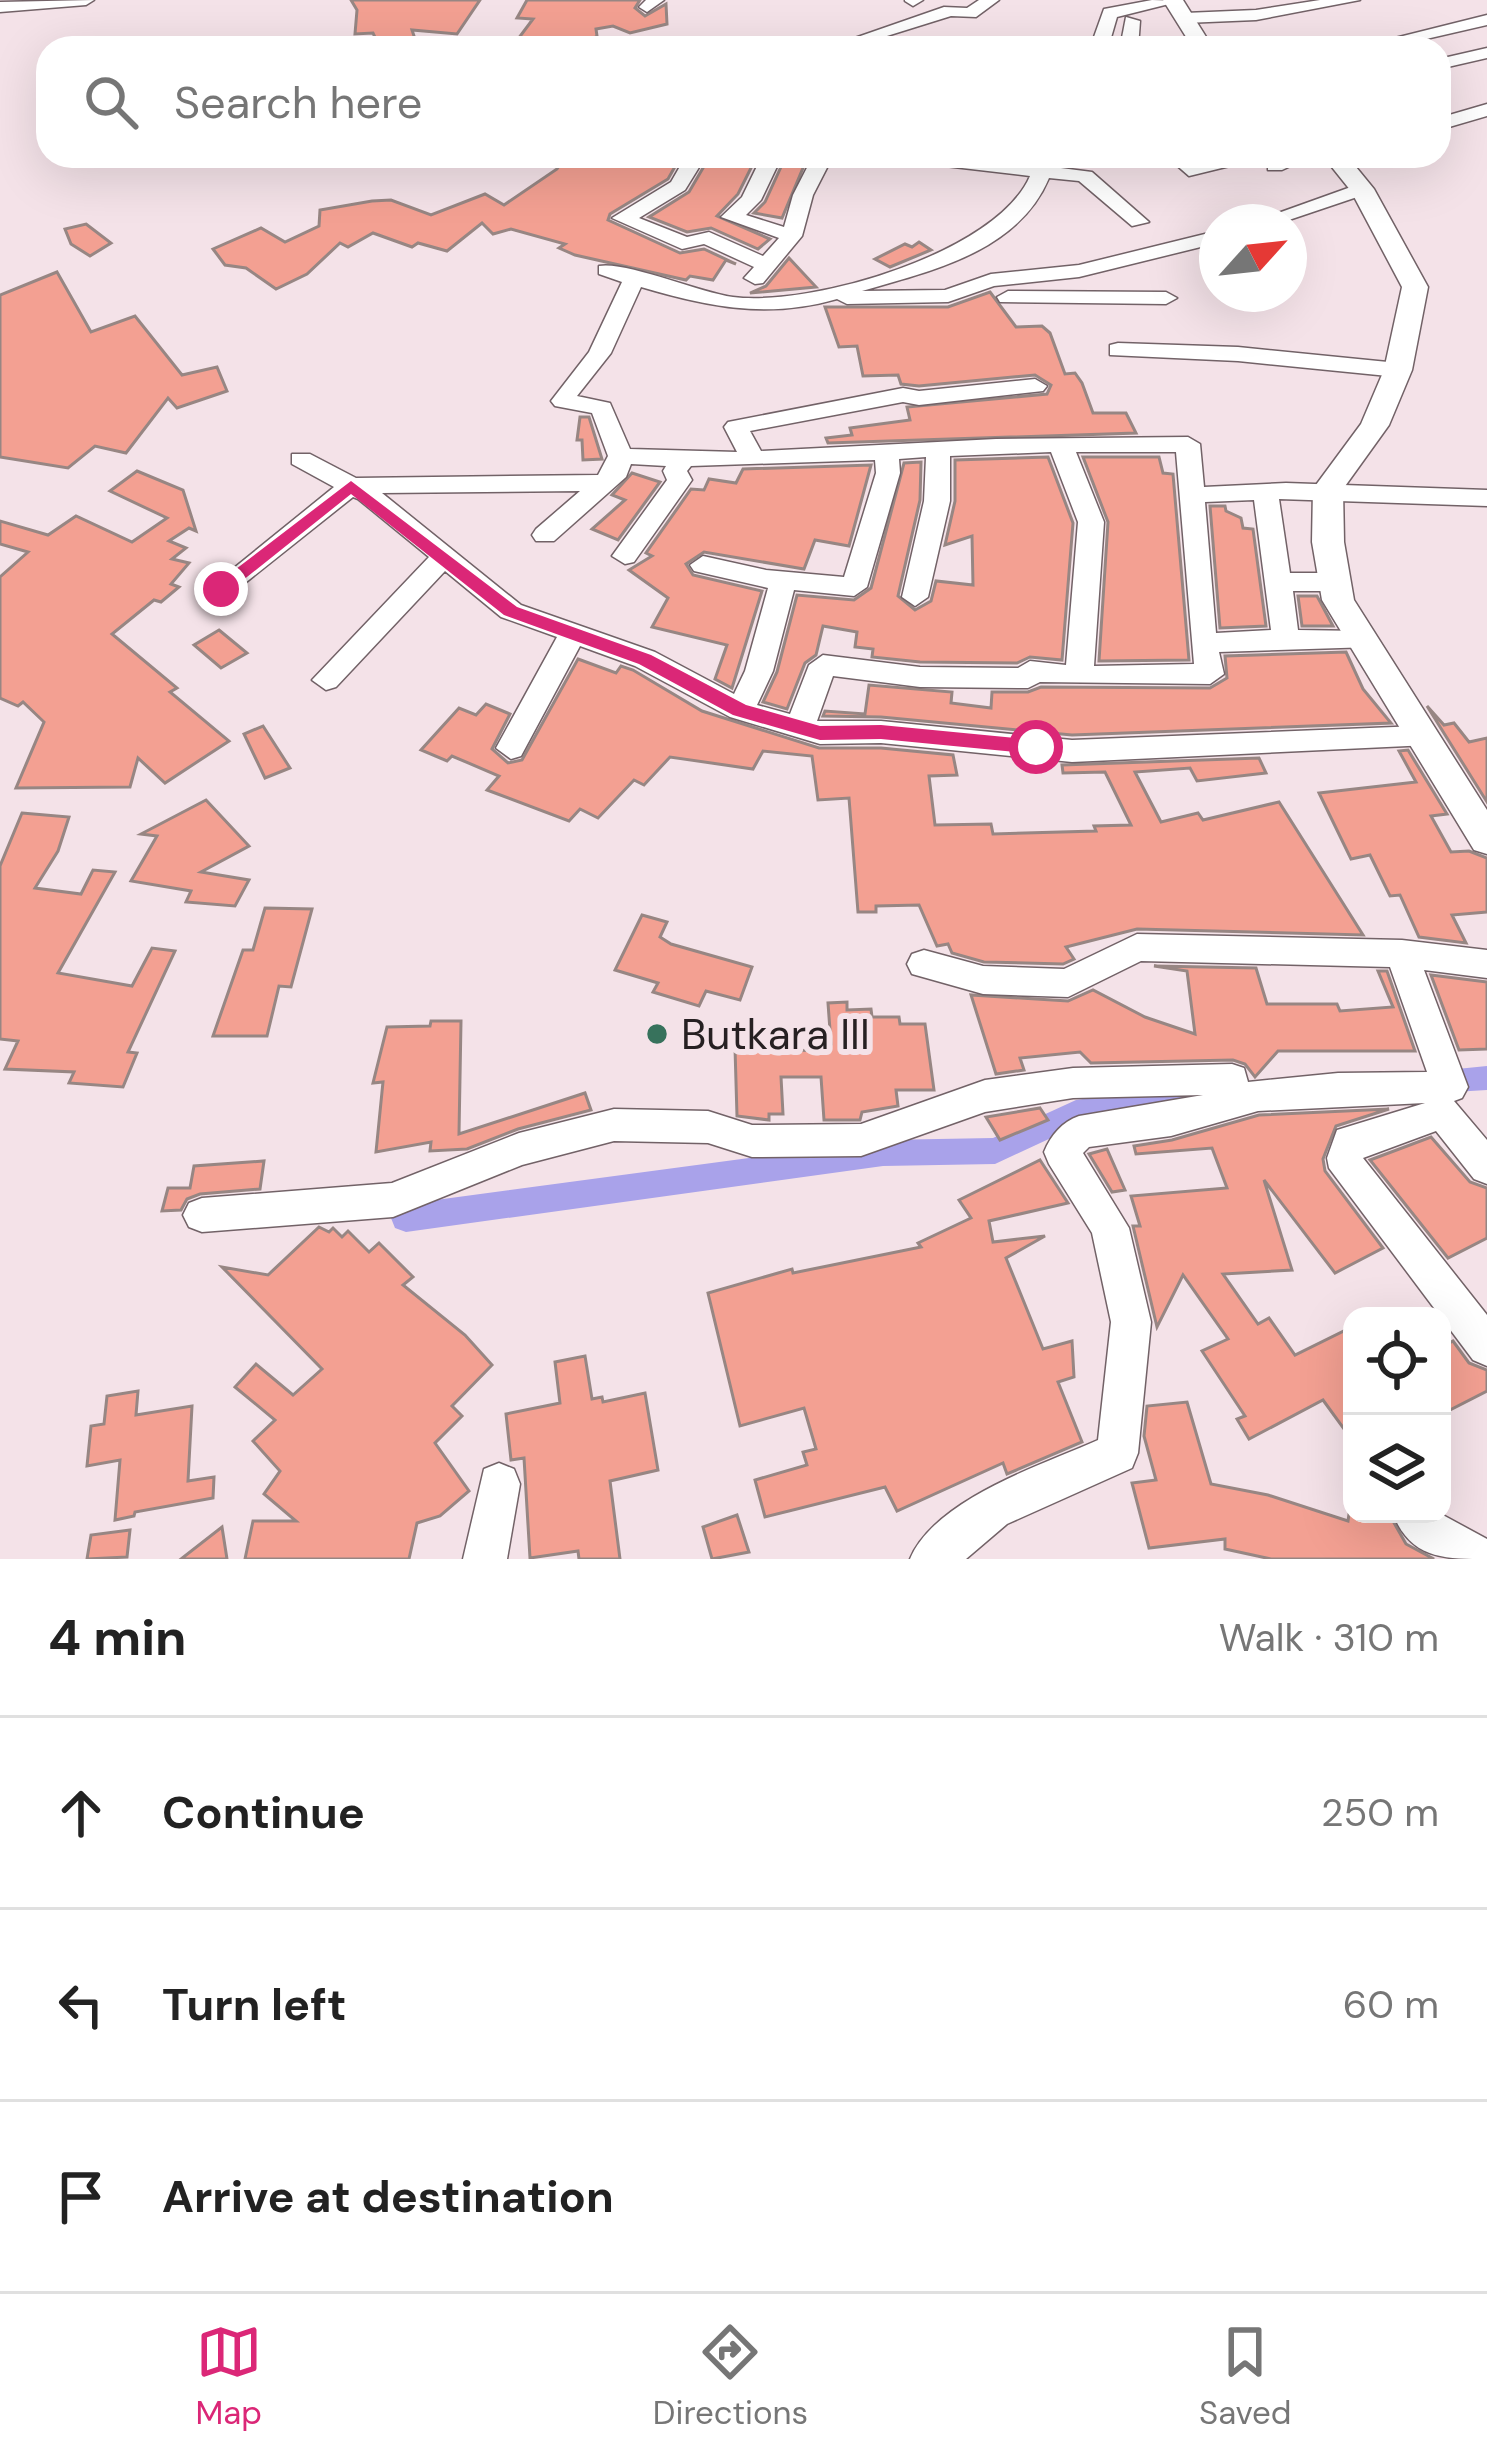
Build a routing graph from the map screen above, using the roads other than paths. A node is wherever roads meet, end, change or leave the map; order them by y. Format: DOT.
graph roads {
  1 [pos="86,0"];
  2 [pos="991,0"];
  3 [pos="1352,0"];
  4 [pos="1177,6"];
  5 [pos="0,7"];
  6 [pos="1487,20"];
  7 [pos="1132,21"];
  8 [pos="872,36"];
  9 [pos="1103,36"];
  10 [pos="1130,36"];
  11 [pos="1196,36"];
  12 [pos="1417,36"];
  13 [pos="1487,52"];
  14 [pos="1451,61"];
  15 [pos="1487,110"];
  16 [pos="1451,120"];
  17 [pos="694,168"];
  18 [pos="766,168"];
  19 [pos="817,168"];
  20 [pos="1044,168"];
  21 [pos="1059,168"];
  22 [pos="1345,168"];
  23 [pos="1363,190"];
  24 [pos="1307,208"];
  25 [pos="1139,221"];
  26 [pos="792,236"];
  27 [pos="1199,242"];
  28 [pos="766,264"];
  29 [pos="606,270"];
  30 [pos="634,278"];
  31 [pos="948,296"];
  32 [pos="1166,298"];
  33 [pos="810,299"];
  34 [pos="736,302"];
  35 [pos="1118,350"];
  36 [pos="1398,370"];
  37 [pos="1036,386"];
  38 [pos="1061,446"];
  39 [pos="938,451"];
  40 [pos="886,452"];
  41 [pos="620,455"];
  42 [pos="751,456"];
  43 [pos="301,459"];
  44 [pos="682,461"];
  45 [pos="604,483"];
  46 [pos="351,486"];
  47 [pos="1265,492"];
  48 [pos="1193,495"];
  49 [pos="1328,495"];
  50 [pos="1487,498"];
  51 [pos="545,535"];
  52 [pos="626,556"];
  53 [pos="444,557"];
  54 [pos="703,565"];
  55 [pos="784,578"];
  56 [pos="1278,582"];
  57 [pos="1335,582"];
  58 [pos="221,589"];
  59 [pos="916,597"];
  60 [pos="572,634"];
  61 [pos="1286,639"];
  62 [pos="1362,640"];
  63 [pos="1203,643"];
  64 [pos="1079,676"];
  65 [pos="326,680"];
  66 [pos="740,710"];
  67 [pos="800,727"];
  68 [pos="1419,736"];
  69 [pos="511,748"];
  70 [pos="1487,840"];
  71 [pos="1402,954"];
  72 [pos="924,964"];
  73 [pos="1487,964"];
  74 [pos="1232,1078"];
  75 [pos="1439,1091"];
  76 [pos="1160,1102"];
  77 [pos="1487,1167"];
  78 [pos="202,1215"];
  79 [pos="1487,1346"];
  80 [pos="499,1484"];
  81 [pos="1420,1523"];
  82 [pos="485,1559"];
  83 [pos="932,1559"];
  84 [pos="1479,1559"];
  1 -- 5 [label="street"];
  2 -- 8 [label="street"];
  3 -- 4 [label="street"];
  4 -- 9 [label="street"];
  4 -- 11 [label="street"];
  6 -- 12 [label="street"];
  7 -- 10 [label="street"];
  13 -- 14 [label="street"];
  15 -- 16 [label="street"];
  17 -- 28 [label="street"];
  18 -- 26 [label="street"];
  19 -- 26 [label="street"];
  20 -- 33 [label="street"];
  21 -- 25 [label="street"];
  22 -- 23 [label="street"];
  23 -- 24 [label="street"];
  23 -- 36 [label="street"];
  26 -- 28 [label="street"];
  27 -- 31 [label="street"];
  28 -- 34 [label="street"];
  29 -- 30 [label="street"];
  30 -- 34 [label="street"];
  30 -- 41 [label="street"];
  31 -- 32 [label="street"];
  31 -- 33 [label="street"];
  33 -- 34 [label="street"];
  35 -- 36 [label="street"];
  36 -- 49 [label="street"];
  37 -- 42 [label="street"];
  38 -- 39 [label="street"];
  38 -- 48 [label="street"];
  38 -- 64 [label="street"];
  39 -- 40 [label="street"];
  39 -- 59 [label="street"];
  40 -- 42 [label="street"];
  40 -- 55 [label="street"];
  41 -- 44 [label="street"];
  41 -- 45 [label="street"];
  42 -- 44 [label="street"];
  43 -- 46 [label="street"];
  44 -- 52 [label="street"];
  45 -- 46 [label="street"];
  45 -- 51 [label="street"];
  46 -- 53 [label="street"];
  46 -- 58 [label="street"];
  47 -- 48 [label="street"];
  47 -- 49 [label="street"];
  47 -- 56 [label="street"];
  48 -- 63 [label="street"];
  49 -- 50 [label="street"];
  49 -- 57 [label="street"];
  53 -- 60 [label="street"];
  53 -- 65 [label="street"];
  54 -- 55 [label="street"];
  55 -- 66 [label="street"];
  56 -- 57 [label="street"];
  56 -- 61 [label="street"];
  57 -- 62 [label="street"];
  60 -- 66 [label="street"];
  60 -- 69 [label="street"];
  61 -- 62 [label="street"];
  61 -- 63 [label="street"];
  62 -- 68 [label="street"];
  63 -- 64 [label="street"];
  64 -- 67 [label="street"];
  66 -- 67 [label="street"];
  67 -- 68 [label="street"];
  68 -- 70 [label="street"];
  71 -- 72 [label="street"];
  71 -- 73 [label="street"];
  71 -- 75 [label="street"];
  74 -- 76 [label="street"];
  75 -- 76 [label="street"];
  75 -- 77 [label="street"];
  75 -- 79 [label="street"];
  76 -- 78 [label="street"];
  76 -- 83 [label="street"];
  80 -- 82 [label="street"];
  81 -- 84 [label="street"];
}
